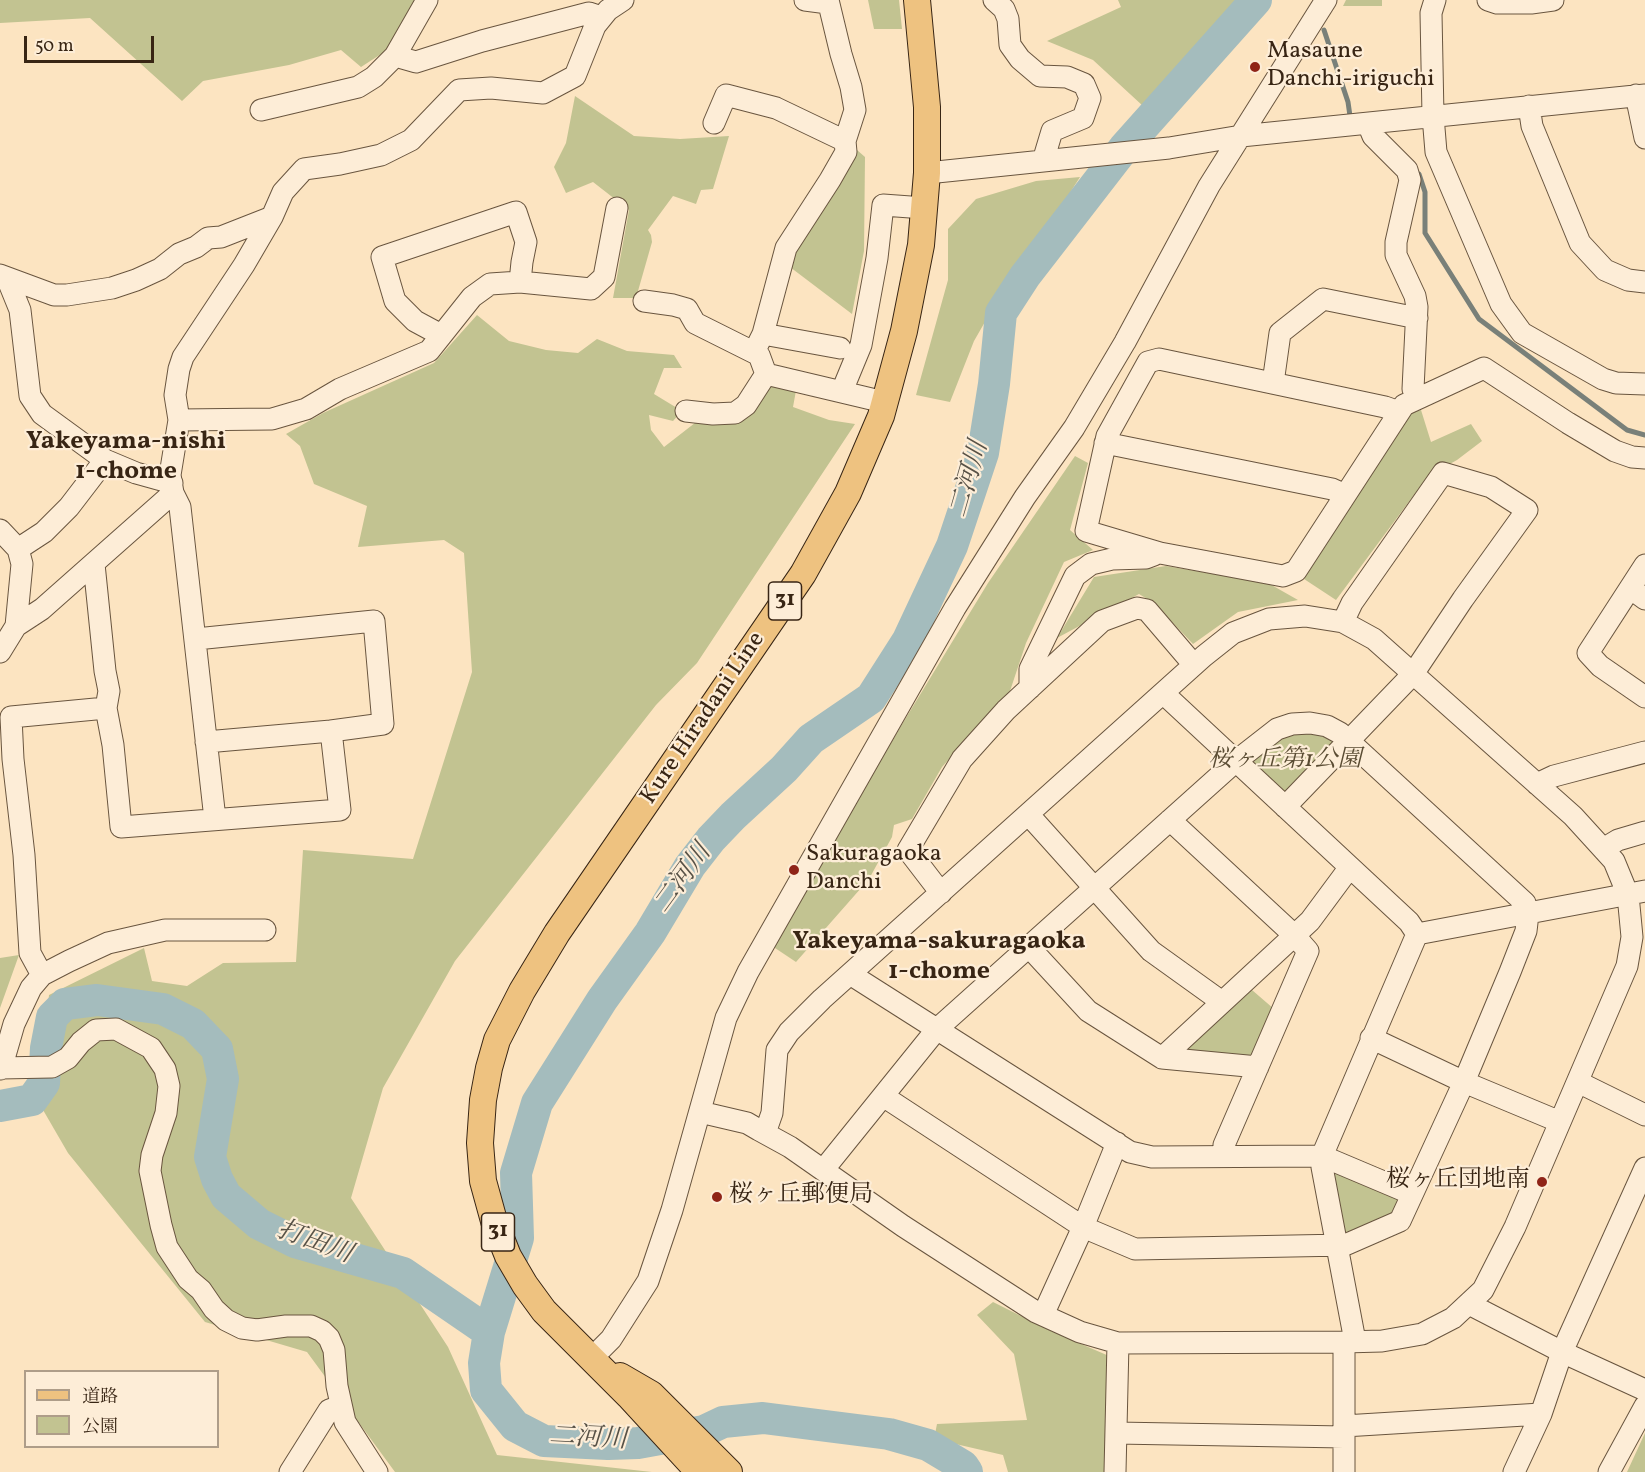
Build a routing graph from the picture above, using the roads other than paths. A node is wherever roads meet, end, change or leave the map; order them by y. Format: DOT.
graph roads {
  1 [pos="427,0"];
  2 [pos="623,0"];
  3 [pos="805,0"];
  4 [pos="917,0"];
  5 [pos="994,0"];
  6 [pos="1326,0"];
  7 [pos="1435,0"];
  8 [pos="1488,0"];
  9 [pos="1552,0"];
  10 [pos="828,2"];
  11 [pos="601,17"];
  12 [pos="395,56"];
  13 [pos="1641,95"];
  14 [pos="1529,106"];
  15 [pos="261,110"];
  16 [pos="1433,117"];
  17 [pos="714,123"];
  18 [pos="1360,124"];
  19 [pos="1241,136"];
  20 [pos="1645,138"];
  21 [pos="845,141"];
  22 [pos="1043,161"];
  23 [pos="927,173"];
  24 [pos="617,208"];
  25 [pos="924,208"];
  26 [pos="272,217"];
  27 [pos="4,276"];
  28 [pos="520,282"];
  29 [pos="1645,282"];
  30 [pos="644,301"];
  31 [pos="1417,318"];
  32 [pos="441,335"];
  33 [pos="759,343"];
  34 [pos="840,348"];
  35 [pos="766,374"];
  36 [pos="1274,383"];
  37 [pos="1645,384"];
  38 [pos="842,390"];
  39 [pos="1418,398"];
  40 [pos="884,402"];
  41 [pos="686,411"];
  42 [pos="1399,412"];
  43 [pos="179,420"];
  44 [pos="1105,443"];
  45 [pos="1645,458"];
  46 [pos="105,460"];
  47 [pos="173,488"];
  48 [pos="1345,495"];
  49 [pos="0,530"];
  50 [pos="18,549"];
  51 [pos="1160,553"];
  52 [pos="94,564"];
  53 [pos="1645,565"];
  54 [pos="1637,593"];
  55 [pos="1343,622"];
  56 [pos="16,626"];
  57 [pos="196,639"];
  58 [pos="0,652"];
  59 [pos="1194,665"];
  60 [pos="1413,674"];
  61 [pos="1030,688"];
  62 [pos="1163,693"];
  63 [pos="1645,697"];
  64 [pos="106,708"];
  65 [pos="331,731"];
  66 [pos="1349,740"];
  67 [pos="206,742"];
  68 [pos="1645,752"];
  69 [pos="1236,761"];
  70 [pos="1537,784"];
  71 [pos="1286,807"];
  72 [pos="1028,814"];
  73 [pos="215,819"];
  74 [pos="1170,820"];
  75 [pos="1645,832"];
  76 [pos="1603,849"];
  77 [pos="1350,867"];
  78 [pos="1095,888"];
  79 [pos="941,893"];
  80 [pos="1637,893"];
  81 [pos="1528,914"];
  82 [pos="265,930"];
  83 [pos="1417,934"];
  84 [pos="1294,935"];
  85 [pos="1029,947"];
  86 [pos="850,974"];
  87 [pos="42,975"];
  88 [pos="1222,1002"];
  89 [pos="937,1029"];
  90 [pos="1371,1038"];
  91 [pos="1162,1058"];
  92 [pos="1258,1067"];
  93 [pos="1,1068"];
  94 [pos="1464,1082"];
  95 [pos="1578,1082"];
  96 [pos="883,1096"];
  97 [pos="700,1112"];
  98 [pos="1645,1115"];
  99 [pos="1560,1122"];
  100 [pos="765,1133"];
  101 [pos="1117,1143"];
  102 [pos="1224,1156"];
  103 [pos="1322,1156"];
  104 [pos="1645,1168"];
  105 [pos="824,1169"];
  106 [pos="1412,1194"];
  107 [pos="1083,1227"];
  108 [pos="1337,1245"];
  109 [pos="1469,1304"];
  110 [pos="1043,1315"];
  111 [pos="1350,1342"];
  112 [pos="1119,1343"];
  113 [pos="1562,1352"];
  114 [pos="592,1358"];
  115 [pos="1645,1390"];
  116 [pos="640,1395"];
  117 [pos="340,1406"];
  118 [pos="1645,1406"];
  119 [pos="1541,1414"];
  120 [pos="1344,1431"];
  121 [pos="1116,1433"];
  122 [pos="290,1472"];
  123 [pos="377,1472"];
  124 [pos="699,1472"];
  125 [pos="729,1472"];
  126 [pos="1115,1472"];
  127 [pos="1344,1472"];
  128 [pos="1514,1472"];
  129 [pos="1609,1472"];
  1 -- 12 [label="street"];
  2 -- 11 [label="street"];
  3 -- 10 [label="street"];
  4 -- 23 [label="main road, Kure Hiradani Line / 31"];
  5 -- 22 [label="street"];
  6 -- 19 [label="street"];
  7 -- 16 [label="street"];
  8 -- 9 [label="street"];
  10 -- 21 [label="street"];
  11 -- 12 [label="street"];
  11 -- 26 [label="street"];
  12 -- 15 [label="street"];
  13 -- 14 [label="street"];
  13 -- 20 [label="street"];
  14 -- 16 [label="street"];
  14 -- 29 [label="street"];
  16 -- 18 [label="street"];
  16 -- 37 [label="street"];
  17 -- 21 [label="street"];
  18 -- 19 [label="street"];
  18 -- 31 [label="street"];
  19 -- 22 [label="street"];
  19 -- 97 [label="street"];
  21 -- 33 [label="street"];
  22 -- 23 [label="street"];
  23 -- 25 [label="main road, Kure Hiradani Line / 31"];
  24 -- 28 [label="street"];
  25 -- 38 [label="street"];
  25 -- 40 [label="main road, Kure Hiradani Line / 31"];
  26 -- 27 [label="street"];
  26 -- 43 [label="street"];
  27 -- 46 [label="street"];
  28 -- 32 [label="street"];
  28 -- 32 [label="street"];
  30 -- 33 [label="street"];
  31 -- 36 [label="street"];
  31 -- 39 [label="street"];
  32 -- 43 [label="street"];
  33 -- 34 [label="street"];
  33 -- 35 [label="street"];
  35 -- 38 [label="street"];
  35 -- 41 [label="street"];
  36 -- 42 [label="street"];
  36 -- 44 [label="street"];
  38 -- 40 [label="street"];
  39 -- 42 [label="street"];
  39 -- 45 [label="street"];
  40 -- 114 [label="main road, Kure Hiradani Line / 31"];
  42 -- 48 [label="street"];
  43 -- 47 [label="street"];
  44 -- 48 [label="street"];
  44 -- 51 [label="street"];
  46 -- 47 [label="street"];
  46 -- 50 [label="street"];
  47 -- 52 [label="street"];
  47 -- 57 [label="street"];
  48 -- 51 [label="street"];
  49 -- 50 [label="street"];
  50 -- 56 [label="street"];
  51 -- 61 [label="street"];
  52 -- 56 [label="street"];
  52 -- 64 [label="street"];
  53 -- 54 [label="street"];
  54 -- 63 [label="street"];
  55 -- 59 [label="street"];
  55 -- 60 [label="street"];
  55 -- 60 [label="street"];
  56 -- 58 [label="street"];
  57 -- 65 [label="street"];
  57 -- 67 [label="street"];
  59 -- 61 [label="street"];
  59 -- 62 [label="street"];
  60 -- 66 [label="street"];
  60 -- 70 [label="street"];
  61 -- 79 [label="street"];
  62 -- 69 [label="street"];
  62 -- 72 [label="street"];
  64 -- 73 [label="street"];
  64 -- 87 [label="street"];
  65 -- 67 [label="street"];
  65 -- 73 [label="street"];
  66 -- 69 [label="street"];
  66 -- 71 [label="street"];
  66 -- 81 [label="street"];
  67 -- 73 [label="street"];
  68 -- 70 [label="street"];
  69 -- 71 [label="street"];
  69 -- 74 [label="street"];
  70 -- 76 [label="street"];
  71 -- 77 [label="street"];
  72 -- 78 [label="street"];
  72 -- 79 [label="street"];
  74 -- 78 [label="street"];
  74 -- 84 [label="street"];
  75 -- 76 [label="street"];
  76 -- 80 [label="street"];
  77 -- 83 [label="street"];
  77 -- 84 [label="street"];
  78 -- 85 [label="street"];
  78 -- 88 [label="street"];
  79 -- 86 [label="street"];
  80 -- 81 [label="street"];
  80 -- 95 [label="street"];
  81 -- 83 [label="street"];
  81 -- 94 [label="street"];
  82 -- 87 [label="street"];
  83 -- 90 [label="street"];
  84 -- 88 [label="street"];
  84 -- 92 [label="street"];
  85 -- 89 [label="street"];
  85 -- 91 [label="street"];
  86 -- 89 [label="street"];
  86 -- 100 [label="street"];
  87 -- 93 [label="street"];
  88 -- 91 [label="street"];
  89 -- 96 [label="street"];
  89 -- 101 [label="street"];
  90 -- 94 [label="street"];
  90 -- 103 [label="street"];
  91 -- 92 [label="street"];
  92 -- 102 [label="street"];
  93 -- 117 [label="street"];
  94 -- 99 [label="street"];
  94 -- 106 [label="street"];
  95 -- 98 [label="street"];
  95 -- 99 [label="street"];
  96 -- 105 [label="street"];
  96 -- 107 [label="street"];
  97 -- 100 [label="street"];
  97 -- 114 [label="street"];
  99 -- 109 [label="street"];
  100 -- 105 [label="street"];
  101 -- 102 [label="street"];
  101 -- 107 [label="street"];
  102 -- 103 [label="street"];
  103 -- 106 [label="street"];
  103 -- 108 [label="street"];
  104 -- 113 [label="street"];
  105 -- 110 [label="street"];
  106 -- 108 [label="street"];
  107 -- 108 [label="street"];
  107 -- 110 [label="street"];
  108 -- 111 [label="street"];
  109 -- 111 [label="street"];
  109 -- 113 [label="street"];
  110 -- 112 [label="street"];
  111 -- 112 [label="street"];
  111 -- 120 [label="street"];
  112 -- 121 [label="street"];
  113 -- 115 [label="street"];
  113 -- 119 [label="street"];
  114 -- 116 [label="main road, Kure Hiradani Line / 31"];
  116 -- 124 [label="main road, Kure Hiradani Line / 31"];
  116 -- 125 [label="main road, Kure Hiradani Line / 31"];
  117 -- 122 [label="street"];
  117 -- 123 [label="street"];
  118 -- 129 [label="street"];
  119 -- 120 [label="street"];
  119 -- 128 [label="street"];
  120 -- 121 [label="street"];
  120 -- 127 [label="street"];
  121 -- 126 [label="street"];
}
